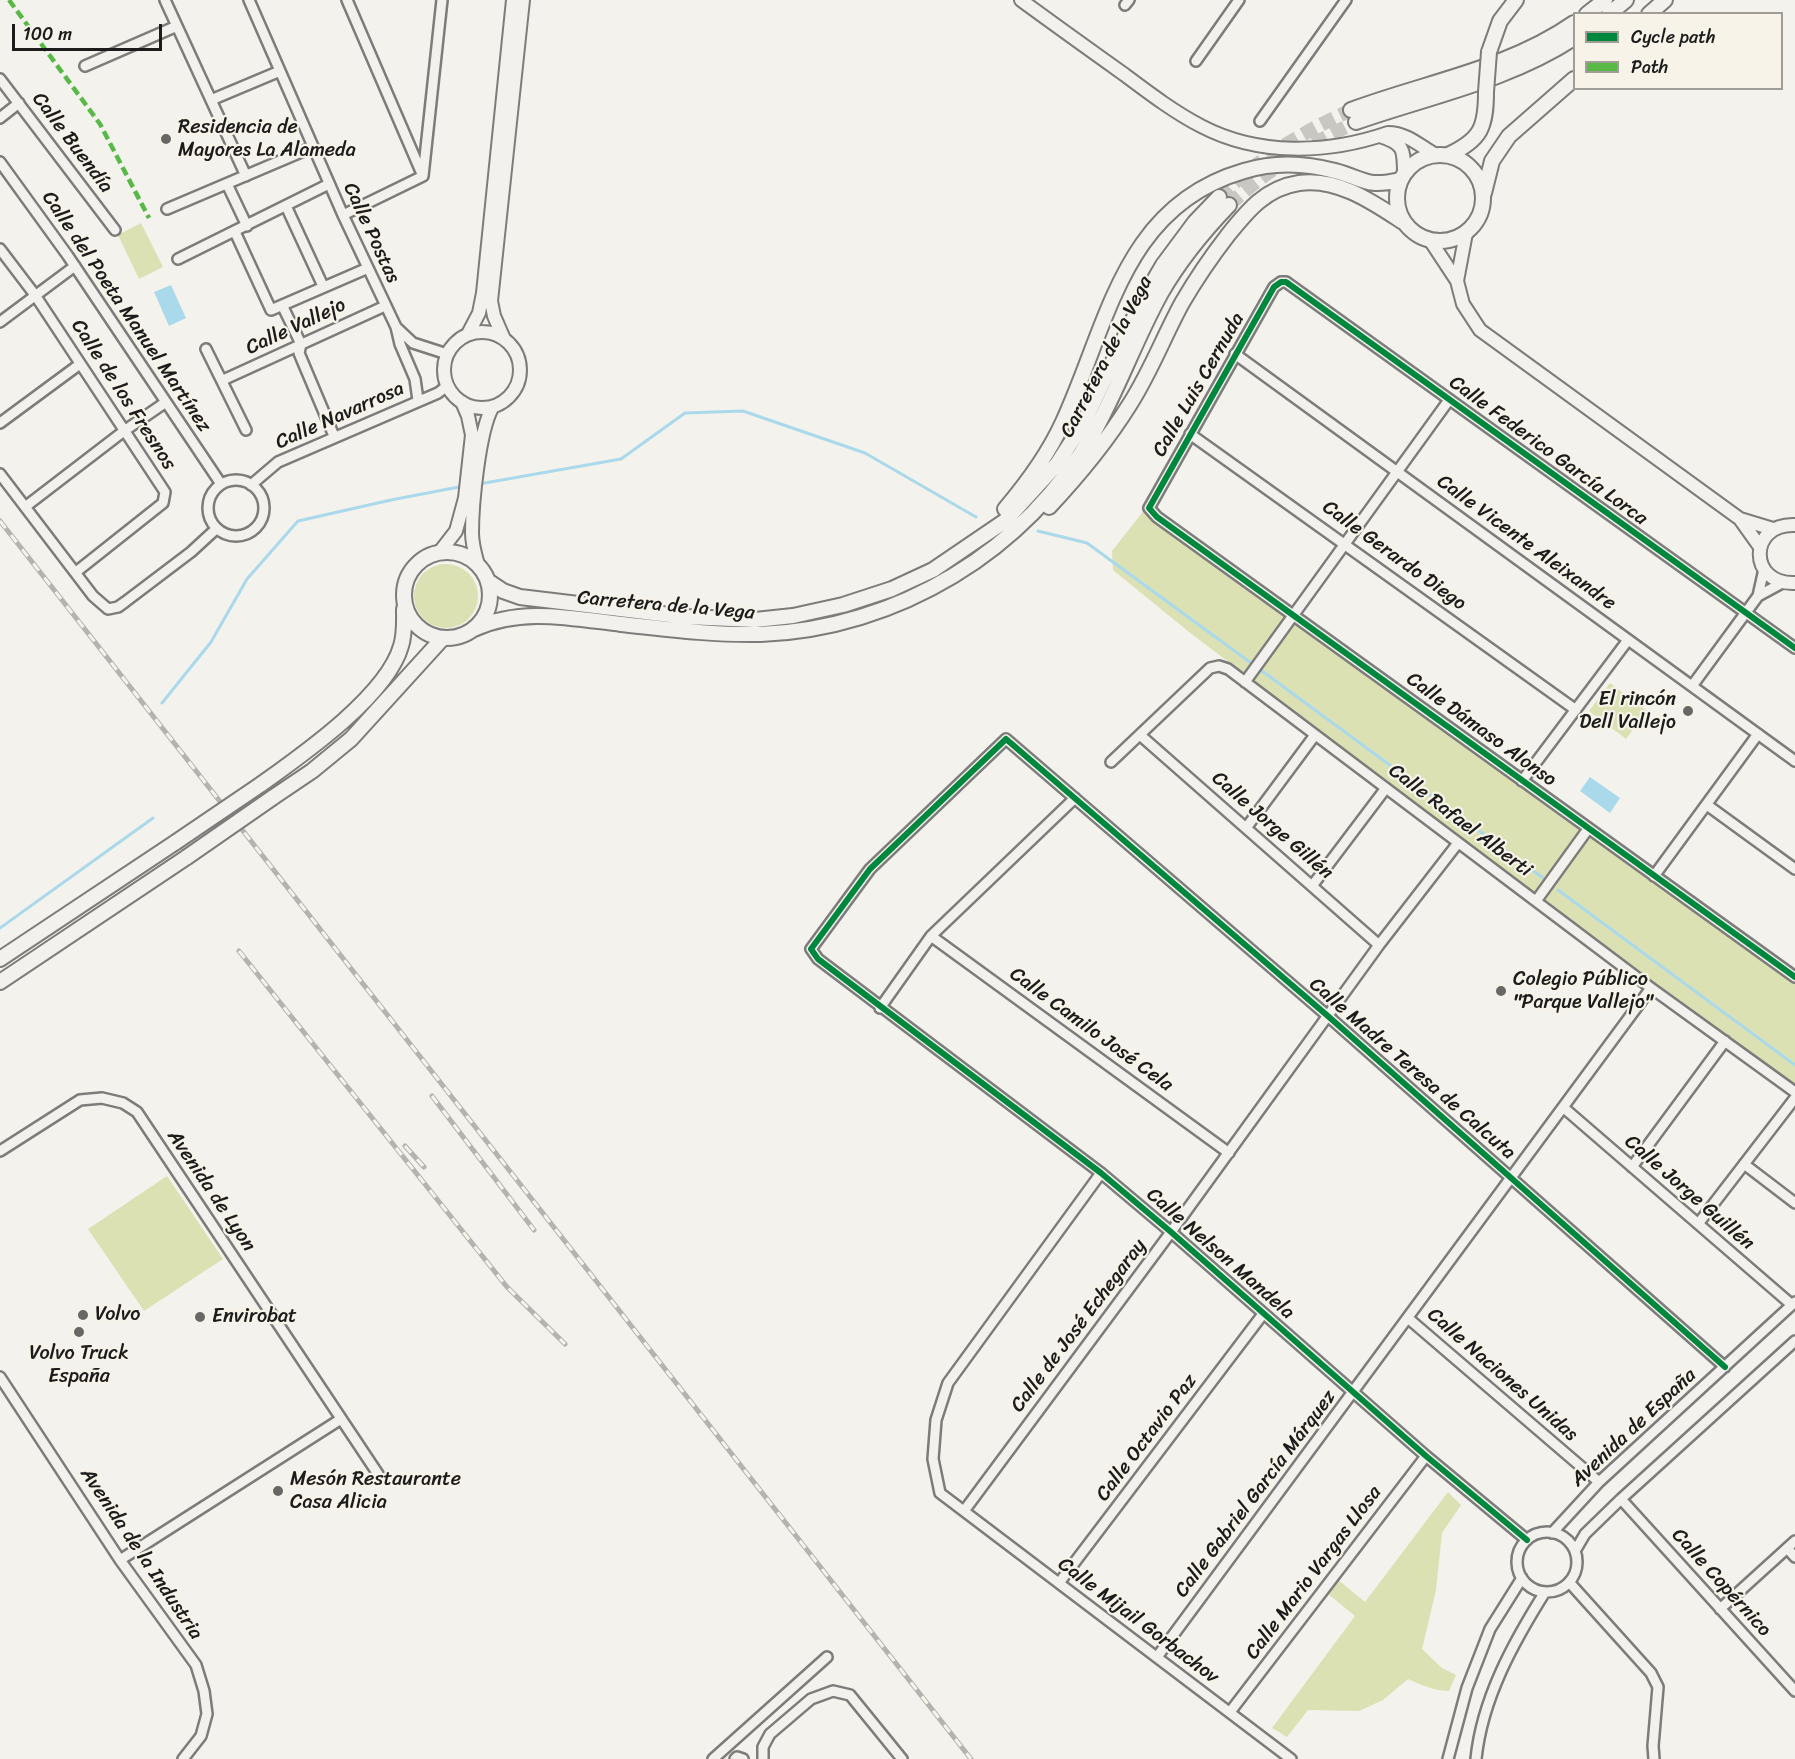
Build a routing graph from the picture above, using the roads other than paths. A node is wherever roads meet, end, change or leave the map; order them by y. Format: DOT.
graph roads {
  1 [pos="165,0"];
  2 [pos="249,0"];
  3 [pos="347,0"];
  4 [pos="442,0"];
  5 [pos="513,0"];
  6 [pos="523,0"];
  7 [pos="1021,0"];
  8 [pos="1239,0"];
  9 [pos="1346,0"];
  10 [pos="1516,0"];
  11 [pos="1605,0"];
  12 [pos="1626,0"];
  13 [pos="1665,0"];
  14 [pos="1590,12"];
  15 [pos="1612,12"];
  16 [pos="1652,12"];
  17 [pos="1573,23"];
  18 [pos="177,26"];
  19 [pos="1573,39"];
  20 [pos="1196,61"];
  21 [pos="85,66"];
  22 [pos="279,71"];
  23 [pos="0,79"];
  24 [pos="1573,81"];
  25 [pos="211,100"];
  26 [pos="19,103"];
  27 [pos="0,118"];
  28 [pos="1260,121"];
  29 [pos="1378,136"];
  30 [pos="313,147"];
  31 [pos="1441,154"];
  32 [pos="0,162"];
  33 [pos="246,176"];
  34 [pos="423,177"];
  35 [pos="1402,177"];
  36 [pos="227,184"];
  37 [pos="329,184"];
  38 [pos="1483,195"];
  39 [pos="286,206"];
  40 [pos="166,209"];
  41 [pos="343,214"];
  42 [pos="1403,222"];
  43 [pos="247,226"];
  44 [pos="115,230"];
  45 [pos="235,232"];
  46 [pos="1466,233"];
  47 [pos="1430,240"];
  48 [pos="0,249"];
  49 [pos="178,259"];
  50 [pos="75,266"];
  51 [pos="368,268"];
  52 [pos="1457,281"];
  53 [pos="1281,282"];
  54 [pos="323,286"];
  55 [pos="35,295"];
  56 [pos="282,305"];
  57 [pos="385,306"];
  58 [pos="0,322"];
  59 [pos="396,327"];
  60 [pos="468,334"];
  61 [pos="504,339"];
  62 [pos="302,344"];
  63 [pos="206,349"];
  64 [pos="447,354"];
  65 [pos="1235,354"];
  66 [pos="80,364"];
  67 [pos="223,380"];
  68 [pos="447,386"];
  69 [pos="418,400"];
  70 [pos="1449,400"];
  71 [pos="166,402"];
  72 [pos="462,402"];
  73 [pos="492,408"];
  74 [pos="0,423"];
  75 [pos="124,430"];
  76 [pos="246,430"];
  77 [pos="1190,434"];
  78 [pos="334,436"];
  79 [pos="1396,471"];
  80 [pos="0,474"];
  81 [pos="221,484"];
  82 [pos="251,485"];
  83 [pos="25,507"];
  84 [pos="1149,508"];
  85 [pos="1740,519"];
  86 [pos="1795,525"];
  87 [pos="1773,528"];
  88 [pos="216,529"];
  89 [pos="978,540"];
  90 [pos="1345,543"];
  91 [pos="1760,547"];
  92 [pos="439,553"];
  93 [pos="478,565"];
  94 [pos="1764,569"];
  95 [pos="964,570"];
  96 [pos="76,572"];
  97 [pos="488,581"];
  98 [pos="1782,583"];
  99 [pos="1795,583"];
  100 [pos="1758,596"];
  101 [pos="404,601"];
  102 [pos="1746,613"];
  103 [pos="1293,614"];
  104 [pos="474,629"];
  105 [pos="442,639"];
  106 [pos="1628,640"];
  107 [pos="1795,648"];
  108 [pos="1245,682"];
  109 [pos="1692,686"];
  110 [pos="1576,710"];
  111 [pos="1758,734"];
  112 [pos="1140,735"];
  113 [pos="1315,735"];
  114 [pos="1795,761"];
  115 [pos="1111,762"];
  116 [pos="1522,781"];
  117 [pos="1386,788"];
  118 [pos="1075,798"];
  119 [pos="1707,805"];
  120 [pos="1246,828"];
  121 [pos="1588,829"];
  122 [pos="1458,843"];
  123 [pos="1795,869"];
  124 [pos="1654,876"];
  125 [pos="1312,886"];
  126 [pos="1536,901"];
  127 [pos="931,936"];
  128 [pos="1379,945"];
  129 [pos="0,959"];
  130 [pos="1795,977"];
  131 [pos="0,982"];
  132 [pos="1651,988"];
  133 [pos="880,1008"];
  134 [pos="1329,1017"];
  135 [pos="1725,1041"];
  136 [pos="1795,1092"];
  137 [pos="1795,1098"];
  138 [pos="1564,1108"];
  139 [pos="0,1151"];
  140 [pos="1229,1153"];
  141 [pos="1744,1164"];
  142 [pos="1632,1167"];
  143 [pos="1101,1173"];
  144 [pos="1512,1178"];
  145 [pos="1795,1203"];
  146 [pos="1698,1224"];
  147 [pos="1171,1232"];
  148 [pos="1793,1304"];
  149 [pos="1263,1314"];
  150 [pos="1409,1318"];
  151 [pos="1795,1341"];
  152 [pos="1725,1367"];
  153 [pos="0,1377"];
  154 [pos="1353,1393"];
  155 [pos="341,1419"];
  156 [pos="1426,1456"];
  157 [pos="378,1474"];
  158 [pos="1599,1482"];
  159 [pos="1621,1499"];
  160 [pos="964,1511"];
  161 [pos="1552,1533"];
  162 [pos="1527,1540"];
  163 [pos="1795,1541"];
  164 [pos="1787,1548"];
  165 [pos="1575,1551"];
  166 [pos="1795,1557"];
  167 [pos="120,1560"];
  168 [pos="1522,1578"];
  169 [pos="1569,1582"];
  170 [pos="1059,1583"];
  171 [pos="1545,1592"];
  172 [pos="1720,1609"];
  173 [pos="827,1657"];
  174 [pos="1157,1657"];
  175 [pos="1795,1691"];
  176 [pos="1230,1712"];
  177 [pos="183,1759"];
  178 [pos="713,1759"];
  179 [pos="735,1759"];
  180 [pos="743,1759"];
  181 [pos="763,1759"];
  182 [pos="902,1759"];
  183 [pos="1291,1759"];
  184 [pos="1448,1759"];
  185 [pos="1476,1759"];
  186 [pos="1654,1759"];
  1 -- 18 [label="street"];
  2 -- 22 [label="street, Calle Postas"];
  3 -- 34 [label="street"];
  4 -- 34 [label="street"];
  5 -- 60 [label="street"];
  6 -- 61 [label="street"];
  7 -- 29 [label="street"];
  8 -- 20 [label="street"];
  9 -- 28 [label="street"];
  10 -- 31 [label="main road, bridge"];
  11 -- 14 [label="main road"];
  12 -- 15 [label="main road"];
  13 -- 16 [label="main road"];
  17 -- 19 [label="main road"];
  18 -- 21 [label="street"];
  18 -- 25 [label="street"];
  22 -- 25 [label="street"];
  22 -- 30 [label="street, Calle Postas"];
  23 -- 26 [label="street, Calle Buendía"];
  24 -- 38 [label="main road"];
  25 -- 33 [label="street"];
  26 -- 27 [label="street"];
  26 -- 44 [label="street, Calle Buendía"];
  29 -- 31 [label="street"];
  29 -- 35 [label="street"];
  30 -- 33 [label="street"];
  30 -- 37 [label="street, Calle Postas"];
  31 -- 35 [label="main road"];
  31 -- 38 [label="main road"];
  32 -- 50 [label="street, Calle del Poeta Manuel Martínez"];
  33 -- 36 [label="street"];
  34 -- 41 [label="street"];
  35 -- 42 [label="main road"];
  35 -- 89 [label="main road"];
  36 -- 40 [label="street"];
  36 -- 43 [label="street"];
  37 -- 39 [label="street"];
  37 -- 41 [label="street, Calle Postas"];
  38 -- 46 [label="main road"];
  39 -- 43 [label="street"];
  39 -- 54 [label="street"];
  41 -- 51 [label="street, Calle Postas"];
  42 -- 47 [label="main road"];
  42 -- 95 [label="main road"];
  43 -- 45 [label="street"];
  45 -- 49 [label="street"];
  45 -- 56 [label="street"];
  46 -- 47 [label="main road"];
  46 -- 52 [label="street"];
  47 -- 52 [label="street"];
  48 -- 55 [label="street, Calle de los Fresnos"];
  50 -- 55 [label="street"];
  50 -- 71 [label="street, Calle del Poeta Manuel Martínez"];
  51 -- 54 [label="street"];
  51 -- 57 [label="street, Calle Postas"];
  52 -- 85 [label="street"];
  53 -- 65 [label="street, Calle Luis Cernuda"];
  53 -- 70 [label="street, Calle Federico García Lorca"];
  54 -- 56 [label="street"];
  55 -- 58 [label="street"];
  55 -- 66 [label="street, Calle de los Fresnos"];
  56 -- 62 [label="street"];
  57 -- 59 [label="street, Calle Postas"];
  57 -- 62 [label="street, Calle Vallejo"];
  59 -- 64 [label="street, Calle Postas"];
  59 -- 69 [label="street"];
  60 -- 61 [label="street"];
  60 -- 64 [label="street"];
  61 -- 73 [label="street"];
  62 -- 67 [label="street, Calle Vallejo"];
  62 -- 78 [label="street"];
  63 -- 67 [label="street"];
  64 -- 68 [label="street"];
  65 -- 77 [label="street, Calle Luis Cernuda"];
  65 -- 79 [label="street, Calle Vicente Aleixandre"];
  66 -- 74 [label="street"];
  66 -- 75 [label="street, Calle de los Fresnos"];
  67 -- 76 [label="street"];
  68 -- 69 [label="street, Calle Navarrosa"];
  68 -- 72 [label="street"];
  69 -- 78 [label="street, Calle Navarrosa"];
  70 -- 79 [label="street"];
  70 -- 102 [label="street, Calle Federico García Lorca"];
  71 -- 75 [label="street"];
  71 -- 81 [label="street, Calle del Poeta Manuel Martínez"];
  72 -- 73 [label="street"];
  72 -- 92 [label="street"];
  73 -- 93 [label="street"];
  75 -- 83 [label="street"];
  75 -- 96 [label="street, Calle de los Fresnos"];
  77 -- 84 [label="street, Calle Luis Cernuda"];
  77 -- 90 [label="street, Calle Gerardo Diego"];
  78 -- 82 [label="street, Calle Navarrosa"];
  79 -- 90 [label="street"];
  79 -- 106 [label="street, Calle Vicente Aleixandre"];
  80 -- 83 [label="street"];
  81 -- 82 [label="street"];
  81 -- 88 [label="street"];
  82 -- 88 [label="street"];
  83 -- 96 [label="street"];
  84 -- 103 [label="street, Calle Dámaso Alonso"];
  85 -- 87 [label="street"];
  85 -- 91 [label="street"];
  86 -- 87 [label="street"];
  87 -- 91 [label="street"];
  88 -- 96 [label="street"];
  89 -- 95 [label="main road, Carretera de la Vega"];
  89 -- 97 [label="main road, Carretera de la Vega"];
  90 -- 103 [label="street"];
  90 -- 110 [label="street, Calle Gerardo Diego"];
  91 -- 94 [label="street"];
  92 -- 93 [label="main road"];
  92 -- 101 [label="main road"];
  93 -- 97 [label="main road"];
  94 -- 98 [label="street"];
  94 -- 100 [label="street"];
  95 -- 104 [label="main road, Carretera de la Vega"];
  97 -- 104 [label="main road"];
  98 -- 99 [label="street"];
  98 -- 100 [label="street"];
  100 -- 102 [label="street"];
  101 -- 105 [label="main road"];
  101 -- 129 [label="main road, bridge"];
  102 -- 107 [label="street, Calle Federico García Lorca"];
  102 -- 109 [label="street"];
  103 -- 108 [label="street"];
  103 -- 116 [label="street, Calle Dámaso Alonso"];
  104 -- 105 [label="main road"];
  105 -- 131 [label="main road, bridge"];
  106 -- 109 [label="street, Calle Vicente Aleixandre"];
  106 -- 110 [label="street"];
  108 -- 112 [label="street, Calle Rafael Alberti"];
  108 -- 113 [label="street, Calle Rafael Alberti"];
  109 -- 111 [label="street, Calle Vicente Aleixandre"];
  110 -- 116 [label="street"];
  111 -- 114 [label="street, Calle Vicente Aleixandre"];
  111 -- 119 [label="street"];
  112 -- 115 [label="street, Calle Rafael Alberti"];
  112 -- 120 [label="street, Calle Jorge Gillén"];
  113 -- 117 [label="street, Calle Rafael Alberti"];
  113 -- 120 [label="street"];
  116 -- 121 [label="street, Calle Dámaso Alonso"];
  117 -- 122 [label="street, Calle Rafael Alberti"];
  117 -- 125 [label="street"];
  118 -- 127 [label="street"];
  118 -- 133 [label="street, Calle Madre Teresa de Calcuta"];
  118 -- 134 [label="street, Calle Madre Teresa de Calcuta"];
  119 -- 123 [label="street"];
  119 -- 124 [label="street"];
  120 -- 125 [label="street, Calle Jorge Gillén"];
  121 -- 124 [label="street, Calle Dámaso Alonso"];
  121 -- 126 [label="street"];
  122 -- 126 [label="street, Calle Rafael Alberti"];
  122 -- 128 [label="street, Calle de José Echegaray"];
  124 -- 130 [label="street, Calle Dámaso Alonso"];
  125 -- 128 [label="street, Calle Jorge Gillén"];
  126 -- 132 [label="street, Calle Rafael Alberti"];
  127 -- 133 [label="street"];
  127 -- 140 [label="street, Calle Camilo José Cela"];
  128 -- 134 [label="street, Calle de José Echegaray"];
  132 -- 135 [label="street, Calle Rafael Alberti"];
  132 -- 138 [label="street, Calle Gabriel García Márquez"];
  133 -- 143 [label="street, Calle Nelson Mandela"];
  134 -- 140 [label="street, Calle de José Echegaray"];
  134 -- 144 [label="street, Calle Madre Teresa de Calcuta"];
  135 -- 136 [label="street, Calle Rafael Alberti"];
  135 -- 142 [label="street"];
  137 -- 141 [label="street"];
  138 -- 142 [label="street, Calle Jorge Guillén"];
  138 -- 144 [label="street, Calle Gabriel García Márquez"];
  139 -- 155 [label="street, Avenida de Lyon"];
  140 -- 147 [label="street, Calle de José Echegaray"];
  141 -- 145 [label="street"];
  141 -- 146 [label="street"];
  142 -- 146 [label="street, Calle Jorge Guillén"];
  143 -- 147 [label="street, Calle Nelson Mandela"];
  143 -- 160 [label="street, Calle Mijail Gorbachov"];
  144 -- 150 [label="street, Calle Gabriel García Márquez"];
  144 -- 152 [label="street, Calle Madre Teresa de Calcuta"];
  146 -- 148 [label="street, Calle Jorge Guillén"];
  147 -- 149 [label="street, Calle Nelson Mandela"];
  147 -- 160 [label="street, Calle de José Echegaray"];
  148 -- 152 [label="street, Avenida de España"];
  149 -- 154 [label="street, Calle Nelson Mandela"];
  149 -- 170 [label="street, Calle Octavio Paz"];
  150 -- 154 [label="street, Calle Gabriel García Márquez"];
  150 -- 158 [label="street, Calle Naciones Unidas"];
  151 -- 159 [label="street"];
  152 -- 158 [label="street, Avenida de España"];
  153 -- 167 [label="street, Avenida de la Industria"];
  154 -- 156 [label="street, Calle Nelson Mandela"];
  154 -- 174 [label="street, Calle Gabriel García Márquez"];
  155 -- 157 [label="street, Avenida de Lyon"];
  155 -- 167 [label="street"];
  156 -- 162 [label="street, Calle Nelson Mandela"];
  156 -- 176 [label="street, Calle Mario Vargas Llosa"];
  158 -- 161 [label="street, Avenida de España"];
  159 -- 165 [label="street"];
  159 -- 172 [label="street, Calle Copérnico"];
  160 -- 170 [label="street, Calle Mijail Gorbachov"];
  161 -- 162 [label="street"];
  161 -- 165 [label="street"];
  162 -- 168 [label="street"];
  163 -- 164 [label="street"];
  164 -- 166 [label="street"];
  164 -- 172 [label="street"];
  165 -- 169 [label="street"];
  167 -- 177 [label="street, Avenida de la Industria"];
  168 -- 171 [label="street"];
  168 -- 184 [label="street"];
  169 -- 171 [label="street"];
  169 -- 186 [label="street"];
  170 -- 174 [label="street, Calle Mijail Gorbachov"];
  171 -- 185 [label="street"];
  172 -- 175 [label="street, Calle Copérnico"];
  173 -- 178 [label="street"];
  174 -- 176 [label="street, Calle Mijail Gorbachov"];
  176 -- 183 [label="street, Calle Mijail Gorbachov"];
  179 -- 180 [label="street"];
  181 -- 182 [label="street"];
}
